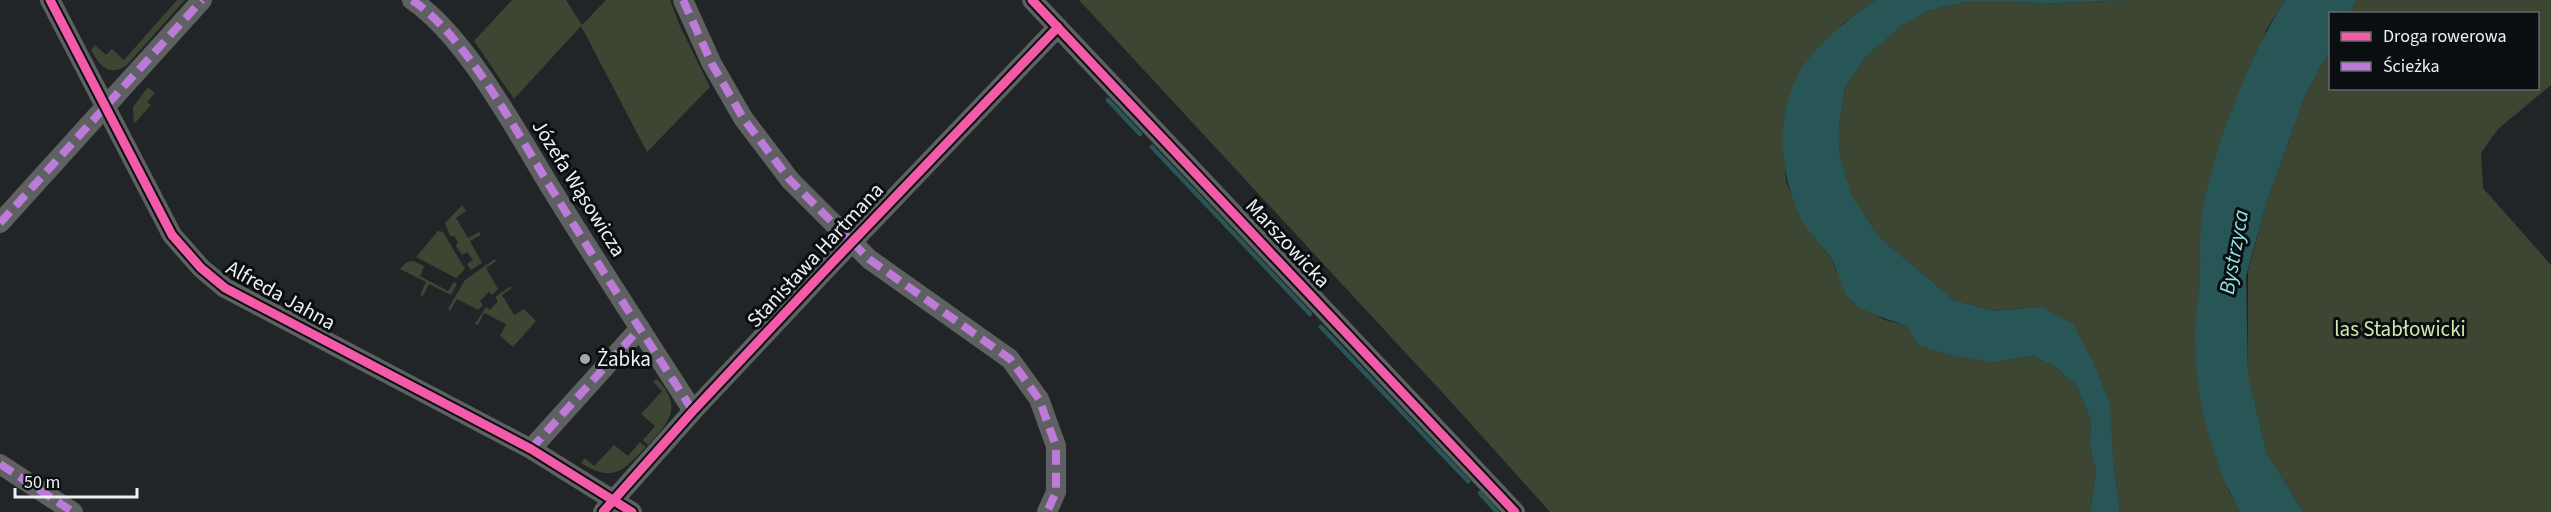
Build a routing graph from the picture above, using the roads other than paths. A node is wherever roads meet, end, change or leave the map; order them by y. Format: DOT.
graph roads {
  1 [pos="50,0"];
  2 [pos="202,0"];
  3 [pos="412,0"];
  4 [pos="683,0"];
  5 [pos="1032,0"];
  6 [pos="1058,27"];
  7 [pos="106,104"];
  8 [pos="0,223"];
  9 [pos="851,242"];
  10 [pos="640,328"];
  11 [pos="693,411"];
  12 [pos="531,449"];
  13 [pos="0,464"];
  14 [pos="609,506"];
  15 [pos="73,512"];
  16 [pos="632,512"];
  17 [pos="1047,512"];
  18 [pos="1515,512"];
  1 -- 7 [label="street, Alfreda Jahna"];
  2 -- 7 [label="street"];
  3 -- 10 [label="street, Józefa Wąsowicza"];
  4 -- 9 [label="street"];
  5 -- 6 [label="street, Marszowicka"];
  6 -- 9 [label="street, Stanisława Hartmana"];
  6 -- 18 [label="street, Marszowicka"];
  7 -- 8 [label="street"];
  7 -- 12 [label="street, Alfreda Jahna"];
  9 -- 11 [label="street, Stanisława Hartmana"];
  9 -- 17 [label="street"];
  10 -- 11 [label="street, Józefa Wąsowicza"];
  10 -- 12 [label="street"];
  11 -- 14 [label="street, Stanisława Hartmana"];
  12 -- 14 [label="street, Alfreda Jahna"];
  13 -- 15 [label="street"];
  14 -- 16 [label="street, Alfreda Jahna"];
}
